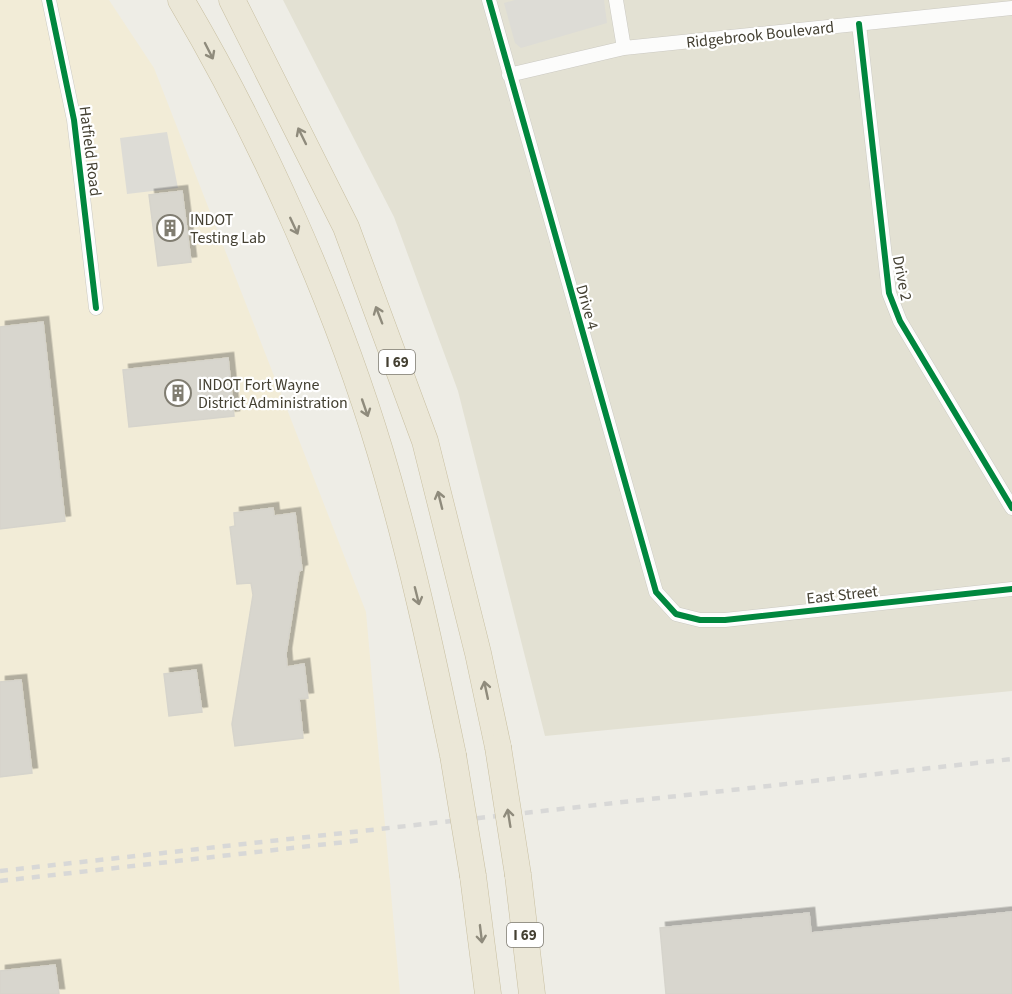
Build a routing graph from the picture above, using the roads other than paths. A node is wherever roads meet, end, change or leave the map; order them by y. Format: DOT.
graph roads {
  1 [pos="49,0"];
  2 [pos="181,0"];
  3 [pos="232,0"];
  4 [pos="489,0"];
  5 [pos="616,0"];
  6 [pos="1012,8"];
  7 [pos="859,24"];
  8 [pos="624,48"];
  9 [pos="509,75"];
  10 [pos="96,308"];
  11 [pos="1012,508"];
  12 [pos="1012,589"];
  13 [pos="676,614"];
  14 [pos="488,994"];
  15 [pos="532,994"];
  1 -- 10 [label="street, Hatfield Road"];
  2 -- 14 [label="highway, I 69, one-way, bridge"];
  15 -- 3 [label="highway, I 69, one-way, bridge"];
  4 -- 9 [label="street, Drive 4"];
  5 -- 8 [label="street"];
  6 -- 7 [label="street, Ridgebrook Boulevard"];
  7 -- 8 [label="street, Ridgebrook Boulevard"];
  7 -- 11 [label="street, Drive 2"];
  8 -- 9 [label="street, Ridgebrook Boulevard"];
  9 -- 13 [label="street, Drive 4"];
  12 -- 13 [label="street, East Street"];
}
